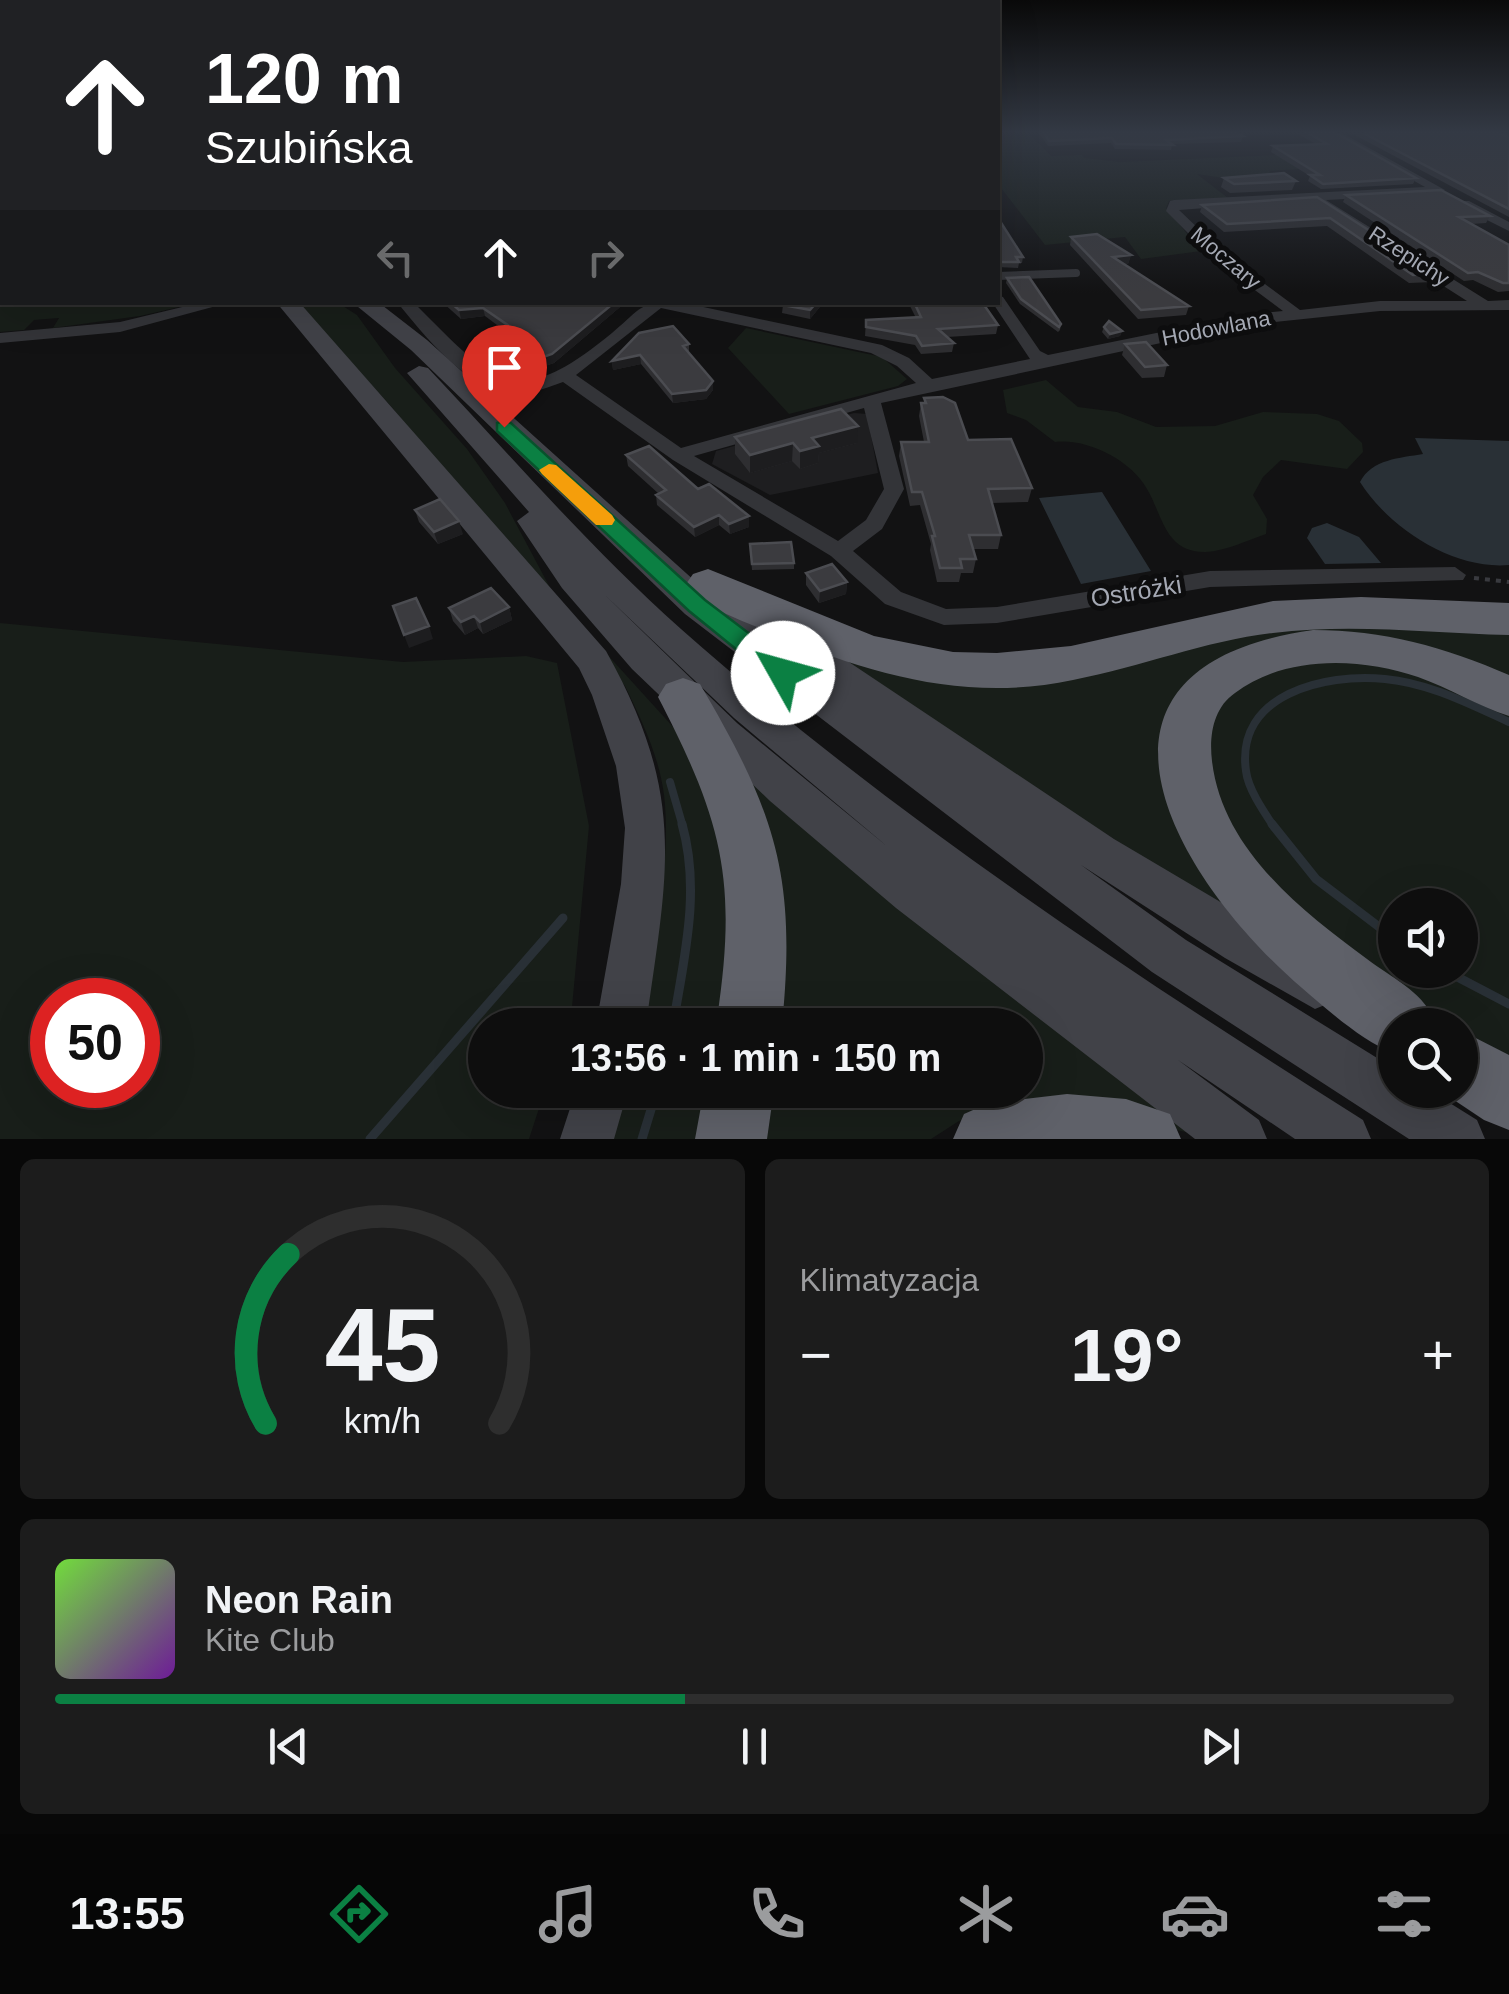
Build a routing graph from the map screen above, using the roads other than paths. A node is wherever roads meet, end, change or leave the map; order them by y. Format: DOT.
graph roads {
  1 [pos="1301,186"];
  2 [pos="1432,186"];
  3 [pos="1439,190"];
  4 [pos="1313,197"];
  5 [pos="1509,227"];
  6 [pos="1076,273"];
  7 [pos="1000,276"];
  8 [pos="1000,303"];
  9 [pos="212,305"];
  10 [pos="290,305"];
  11 [pos="407,305"];
  12 [pos="654,305"];
  13 [pos="666,305"];
  14 [pos="1509,305"];
  15 [pos="367,306"];
  16 [pos="1486,306"];
  17 [pos="1295,313"];
  18 [pos="0,338"];
  19 [pos="1048,363"];
  20 [pos="566,376"];
  21 [pos="928,386"];
  22 [pos="870,400"];
  23 [pos="680,456"];
  24 [pos="498,459"];
  25 [pos="548,468"];
  26 [pos="840,551"];
  27 [pos="1455,575"];
  28 [pos="708,584"];
  29 [pos="1509,619"];
  30 [pos="1509,697"];
  31 [pos="684,698"];
  32 [pos="623,1008"];
  33 [pos="752,1008"];
  34 [pos="1382,1008"];
  35 [pos="1378,1020"];
  36 [pos="1378,1048"];
  37 [pos="596,1108"];
  38 [pos="735,1108"];
  39 [pos="587,1139"];
  40 [pos="731,1139"];
  41 [pos="989,1139"];
  42 [pos="1145,1139"];
  43 [pos="1240,1139"];
  44 [pos="1344,1139"];
  1 -- 4 [label="street, Rzepichy"];
  2 -- 3 [label="street"];
  3 -- 4 [label="street"];
  3 -- 5 [label="street"];
  4 -- 16 [label="street, Rzepichy"];
  4 -- 17 [label="street, Moczary"];
  6 -- 7 [label="lane"];
  8 -- 19 [label="street"];
  9 -- 18 [label="street"];
  10 -- 32 [label="main road"];
  11 -- 20 [label="street"];
  12 -- 20 [label="street"];
  13 -- 21 [label="street"];
  14 -- 16 [label="street, Hodowlana"];
  15 -- 24 [label="main road"];
  15 -- 25 [label="main road"];
  16 -- 17 [label="street, Hodowlana"];
  17 -- 19 [label="street, Hodowlana"];
  19 -- 21 [label="street, Hodowlana"];
  20 -- 23 [label="street, Ostróżki"];
  21 -- 22 [label="street, Hodowlana"];
  22 -- 23 [label="street, Hodowlana"];
  22 -- 26 [label="street"];
  23 -- 26 [label="street, Ostróżki"];
  24 -- 31 [label="main road"];
  24 -- 44 [label="main road"];
  25 -- 28 [label="main road"];
  25 -- 36 [label="main road"];
  26 -- 27 [label="street, Ostróżki"];
  28 -- 29 [label="highway"];
  28 -- 35 [label="main road"];
  30 -- 34 [label="highway"];
  31 -- 33 [label="highway"];
  31 -- 43 [label="main road"];
  37 -- 39 [label="main road"];
  38 -- 40 [label="highway"];
  41 -- 42 [label="highway"];
}
